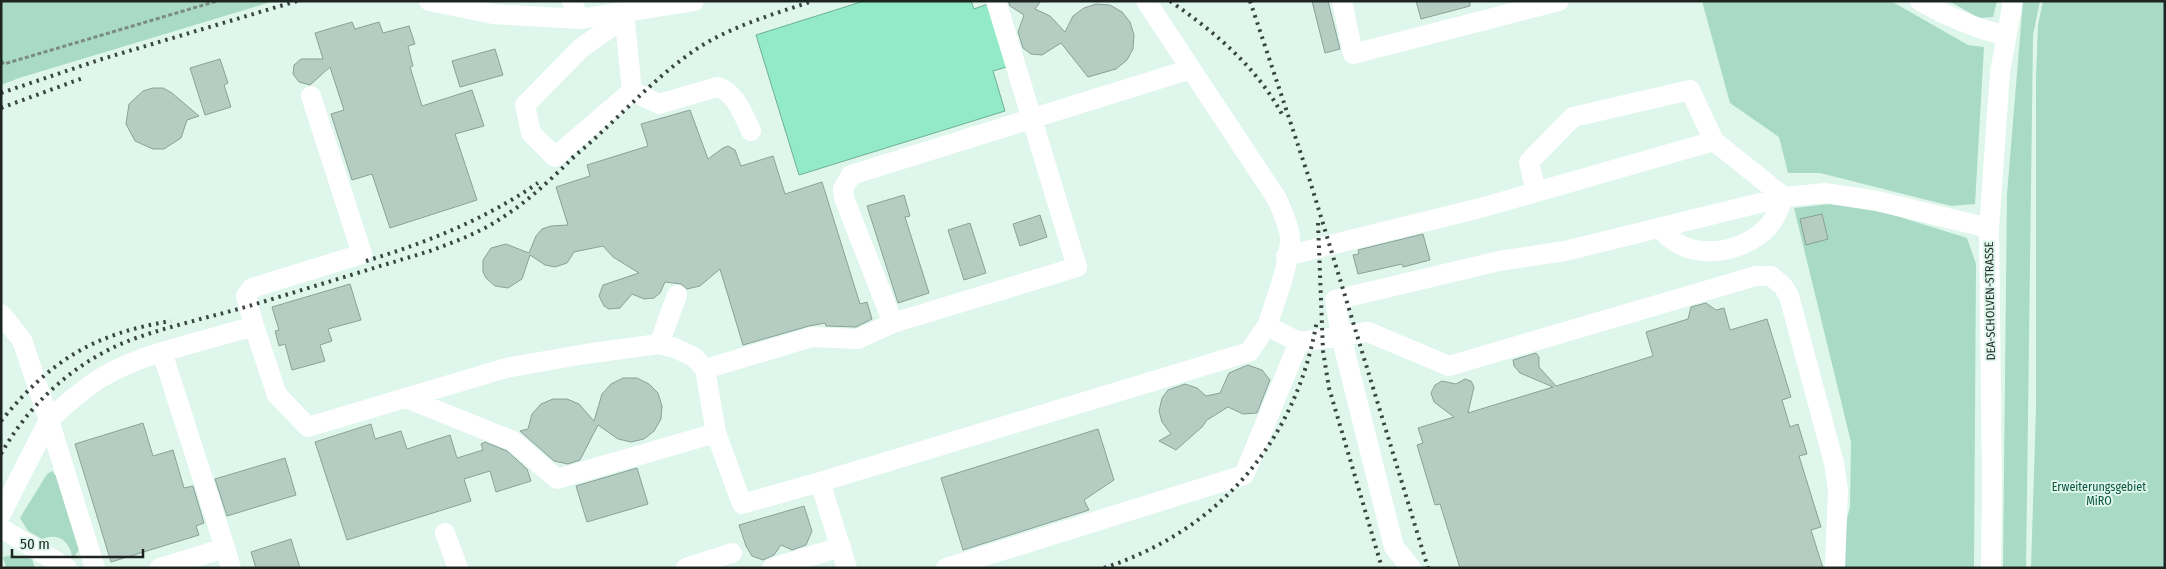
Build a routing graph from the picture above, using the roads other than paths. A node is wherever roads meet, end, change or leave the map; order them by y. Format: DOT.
graph roads {
  1 [pos="429,1"];
  2 [pos="996,1"];
  3 [pos="1146,1"];
  4 [pos="1342,1"];
  5 [pos="1560,1"];
  6 [pos="1920,1"];
  7 [pos="2013,1"];
  8 [pos="686,2"];
  9 [pos="576,10"];
  10 [pos="624,15"];
  11 [pos="2006,36"];
  12 [pos="1191,69"];
  13 [pos="632,92"];
  14 [pos="311,96"];
  15 [pos="1033,118"];
  16 [pos="752,131"];
  17 [pos="1714,141"];
  18 [pos="1536,192"];
  19 [pos="1784,197"];
  20 [pos="1989,228"];
  21 [pos="1662,229"];
  22 [pos="1286,256"];
  23 [pos="677,295"];
  24 [pos="1,314"];
  25 [pos="893,323"];
  26 [pos="254,326"];
  27 [pos="1267,326"];
  28 [pos="1340,336"];
  29 [pos="1299,342"];
  30 [pos="659,344"];
  31 [pos="162,352"];
  32 [pos="705,369"];
  33 [pos="406,398"];
  34 [pos="49,420"];
  35 [pos="716,433"];
  36 [pos="820,482"];
  37 [pos="1,514"];
  38 [pos="1,528"];
  39 [pos="445,533"];
  40 [pos="841,547"];
  41 [pos="1394,547"];
  42 [pos="225,548"];
  43 [pos="732,553"];
  44 [pos="68,568"];
  45 [pos="95,568"];
  46 [pos="160,568"];
  47 [pos="231,568"];
  48 [pos="458,568"];
  49 [pos="686,568"];
  50 [pos="772,568"];
  51 [pos="847,568"];
  52 [pos="946,568"];
  53 [pos="1400,568"];
  54 [pos="1411,568"];
  55 [pos="1835,568"];
  56 [pos="1991,568"];
  1 -- 9 [label="street"];
  2 -- 15 [label="street"];
  3 -- 12 [label="street"];
  4 -- 5 [label="street"];
  6 -- 11 [label="street"];
  7 -- 11 [label="street, DEA-SCHOLVEN-STRASSE"];
  8 -- 10 [label="street"];
  9 -- 10 [label="street"];
  10 -- 13 [label="street"];
  10 -- 13 [label="street"];
  11 -- 20 [label="street, DEA-SCHOLVEN-STRASSE"];
  12 -- 15 [label="street"];
  12 -- 22 [label="street"];
  13 -- 16 [label="street"];
  14 -- 26 [label="street"];
  15 -- 25 [label="street"];
  15 -- 25 [label="street"];
  17 -- 18 [label="street"];
  17 -- 18 [label="street"];
  17 -- 19 [label="street"];
  18 -- 22 [label="street"];
  19 -- 20 [label="street"];
  19 -- 21 [label="street"];
  19 -- 21 [label="street"];
  20 -- 56 [label="street, DEA-SCHOLVEN-STRASSE"];
  21 -- 28 [label="street"];
  22 -- 27 [label="street"];
  23 -- 30 [label="street"];
  24 -- 34 [label="street"];
  25 -- 32 [label="street"];
  26 -- 31 [label="street"];
  26 -- 33 [label="street"];
  27 -- 29 [label="street"];
  27 -- 36 [label="street"];
  28 -- 29 [label="street"];
  28 -- 41 [label="street"];
  28 -- 55 [label="street"];
  29 -- 52 [label="street"];
  30 -- 32 [label="street"];
  30 -- 33 [label="street"];
  31 -- 34 [label="street"];
  31 -- 42 [label="street"];
  32 -- 35 [label="street"];
  33 -- 35 [label="street"];
  34 -- 37 [label="street"];
  34 -- 45 [label="street"];
  35 -- 36 [label="street"];
  36 -- 40 [label="street"];
  38 -- 44 [label="street"];
  39 -- 48 [label="street"];
  40 -- 50 [label="street"];
  40 -- 51 [label="street"];
  41 -- 53 [label="street"];
  41 -- 54 [label="street"];
  42 -- 46 [label="street"];
  42 -- 47 [label="street"];
  43 -- 49 [label="street"];
}
